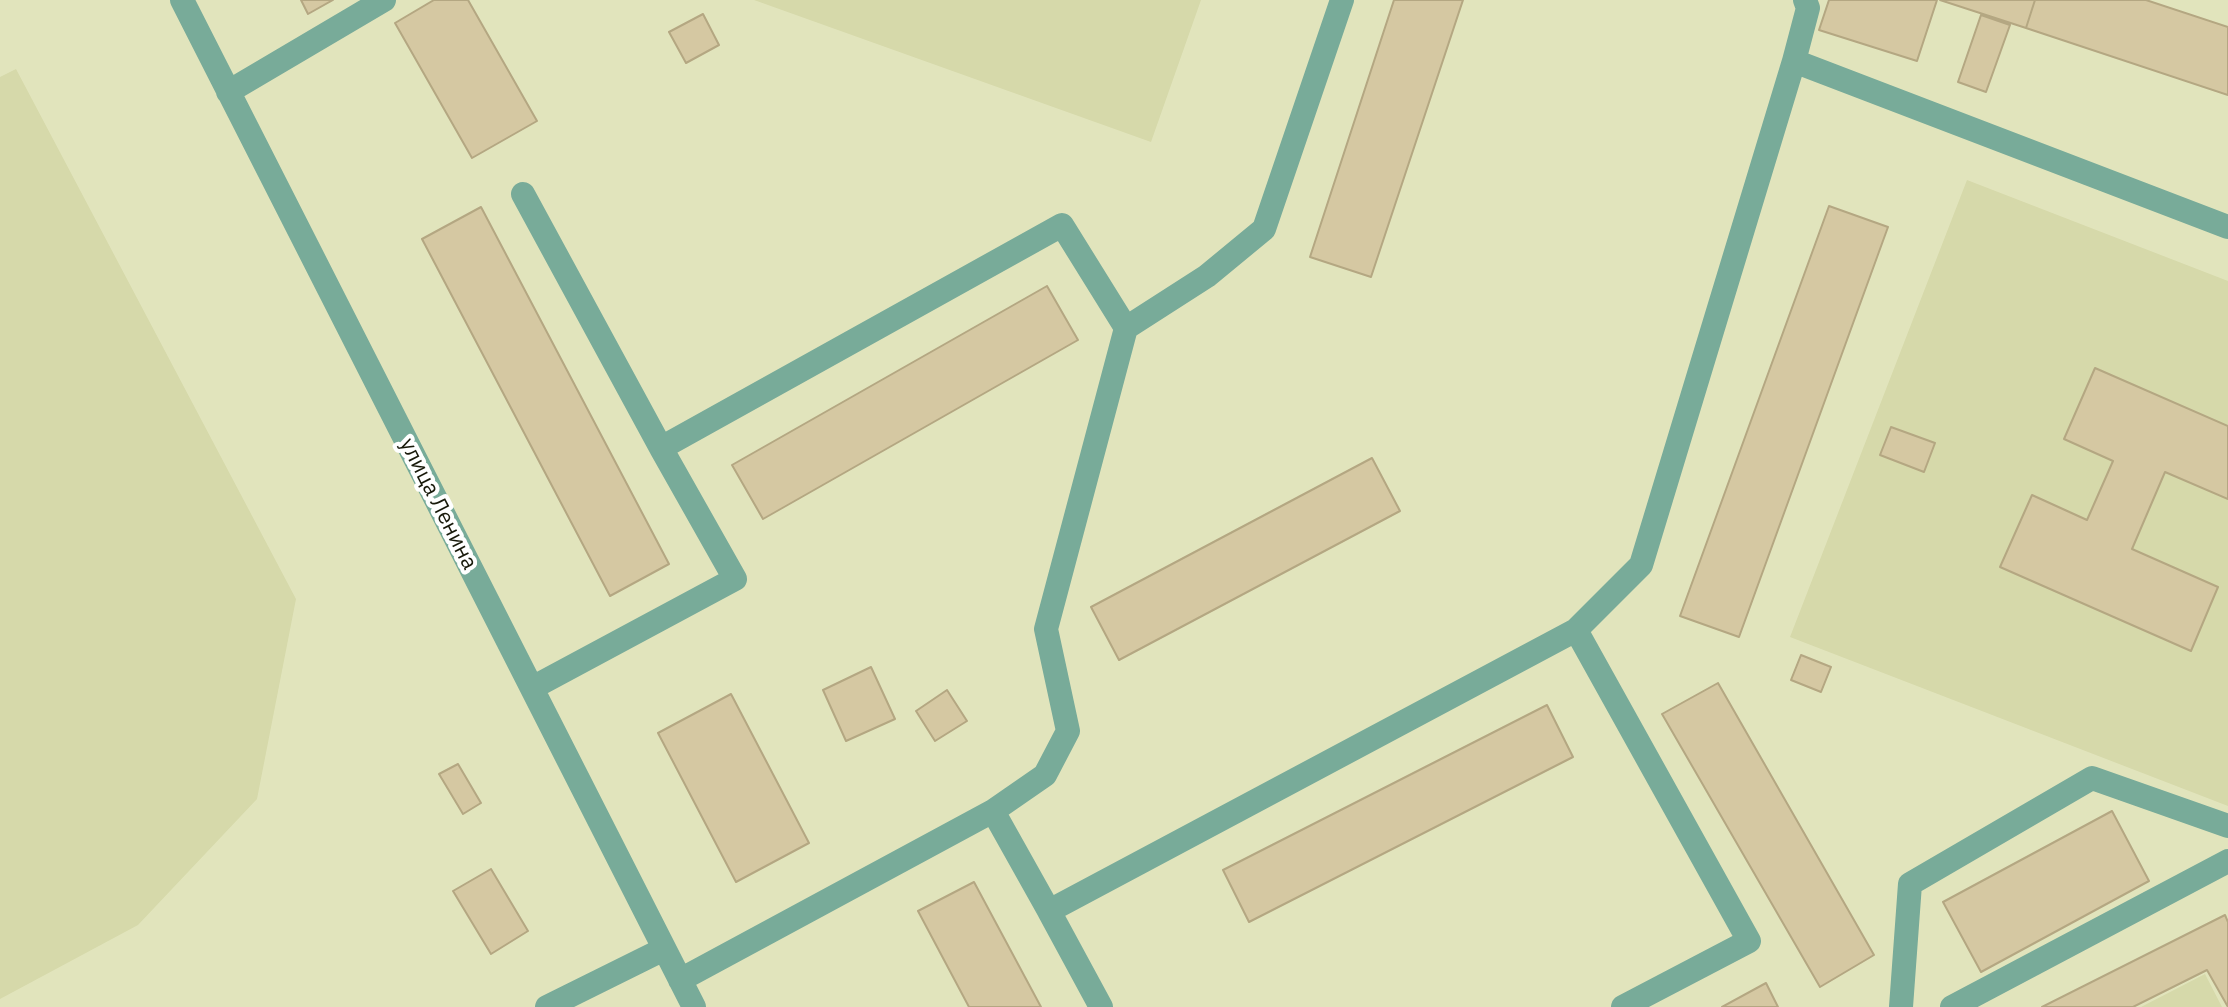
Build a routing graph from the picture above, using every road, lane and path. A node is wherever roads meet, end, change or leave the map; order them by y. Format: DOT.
graph roads {
  1 [pos="182,0"];
  2 [pos="384,0"];
  3 [pos="1342,0"];
  4 [pos="1805,0"];
  5 [pos="1794,61"];
  6 [pos="228,92"];
  7 [pos="523,194"];
  8 [pos="2228,227"];
  9 [pos="1126,328"];
  10 [pos="661,448"];
  11 [pos="1576,630"];
  12 [pos="532,688"];
  13 [pos="993,811"];
  14 [pos="2228,826"];
  15 [pos="2228,861"];
  16 [pos="1049,911"];
  17 [pos="664,949"];
  18 [pos="680,980"];
  19 [pos="547,1007"];
  20 [pos="694,1007"];
  21 [pos="1101,1007"];
  22 [pos="1623,1007"];
  23 [pos="1901,1007"];
  24 [pos="1952,1007"];
  1 -- 6 [label="street, улица Ленина"];
  2 -- 6 [label="street"];
  3 -- 9 [label="street"];
  4 -- 5 [label="street"];
  5 -- 8 [label="street"];
  5 -- 11 [label="street"];
  6 -- 12 [label="street, улица Ленина"];
  7 -- 10 [label="street"];
  9 -- 10 [label="street"];
  9 -- 13 [label="street"];
  10 -- 12 [label="street"];
  11 -- 16 [label="street"];
  11 -- 22 [label="street"];
  12 -- 17 [label="street, улица Ленина"];
  13 -- 16 [label="street"];
  13 -- 18 [label="street"];
  14 -- 23 [label="street"];
  15 -- 24 [label="street"];
  16 -- 21 [label="street"];
  17 -- 18 [label="street, улица Ленина"];
  17 -- 19 [label="street"];
  18 -- 20 [label="street, улица Ленина"];
}
